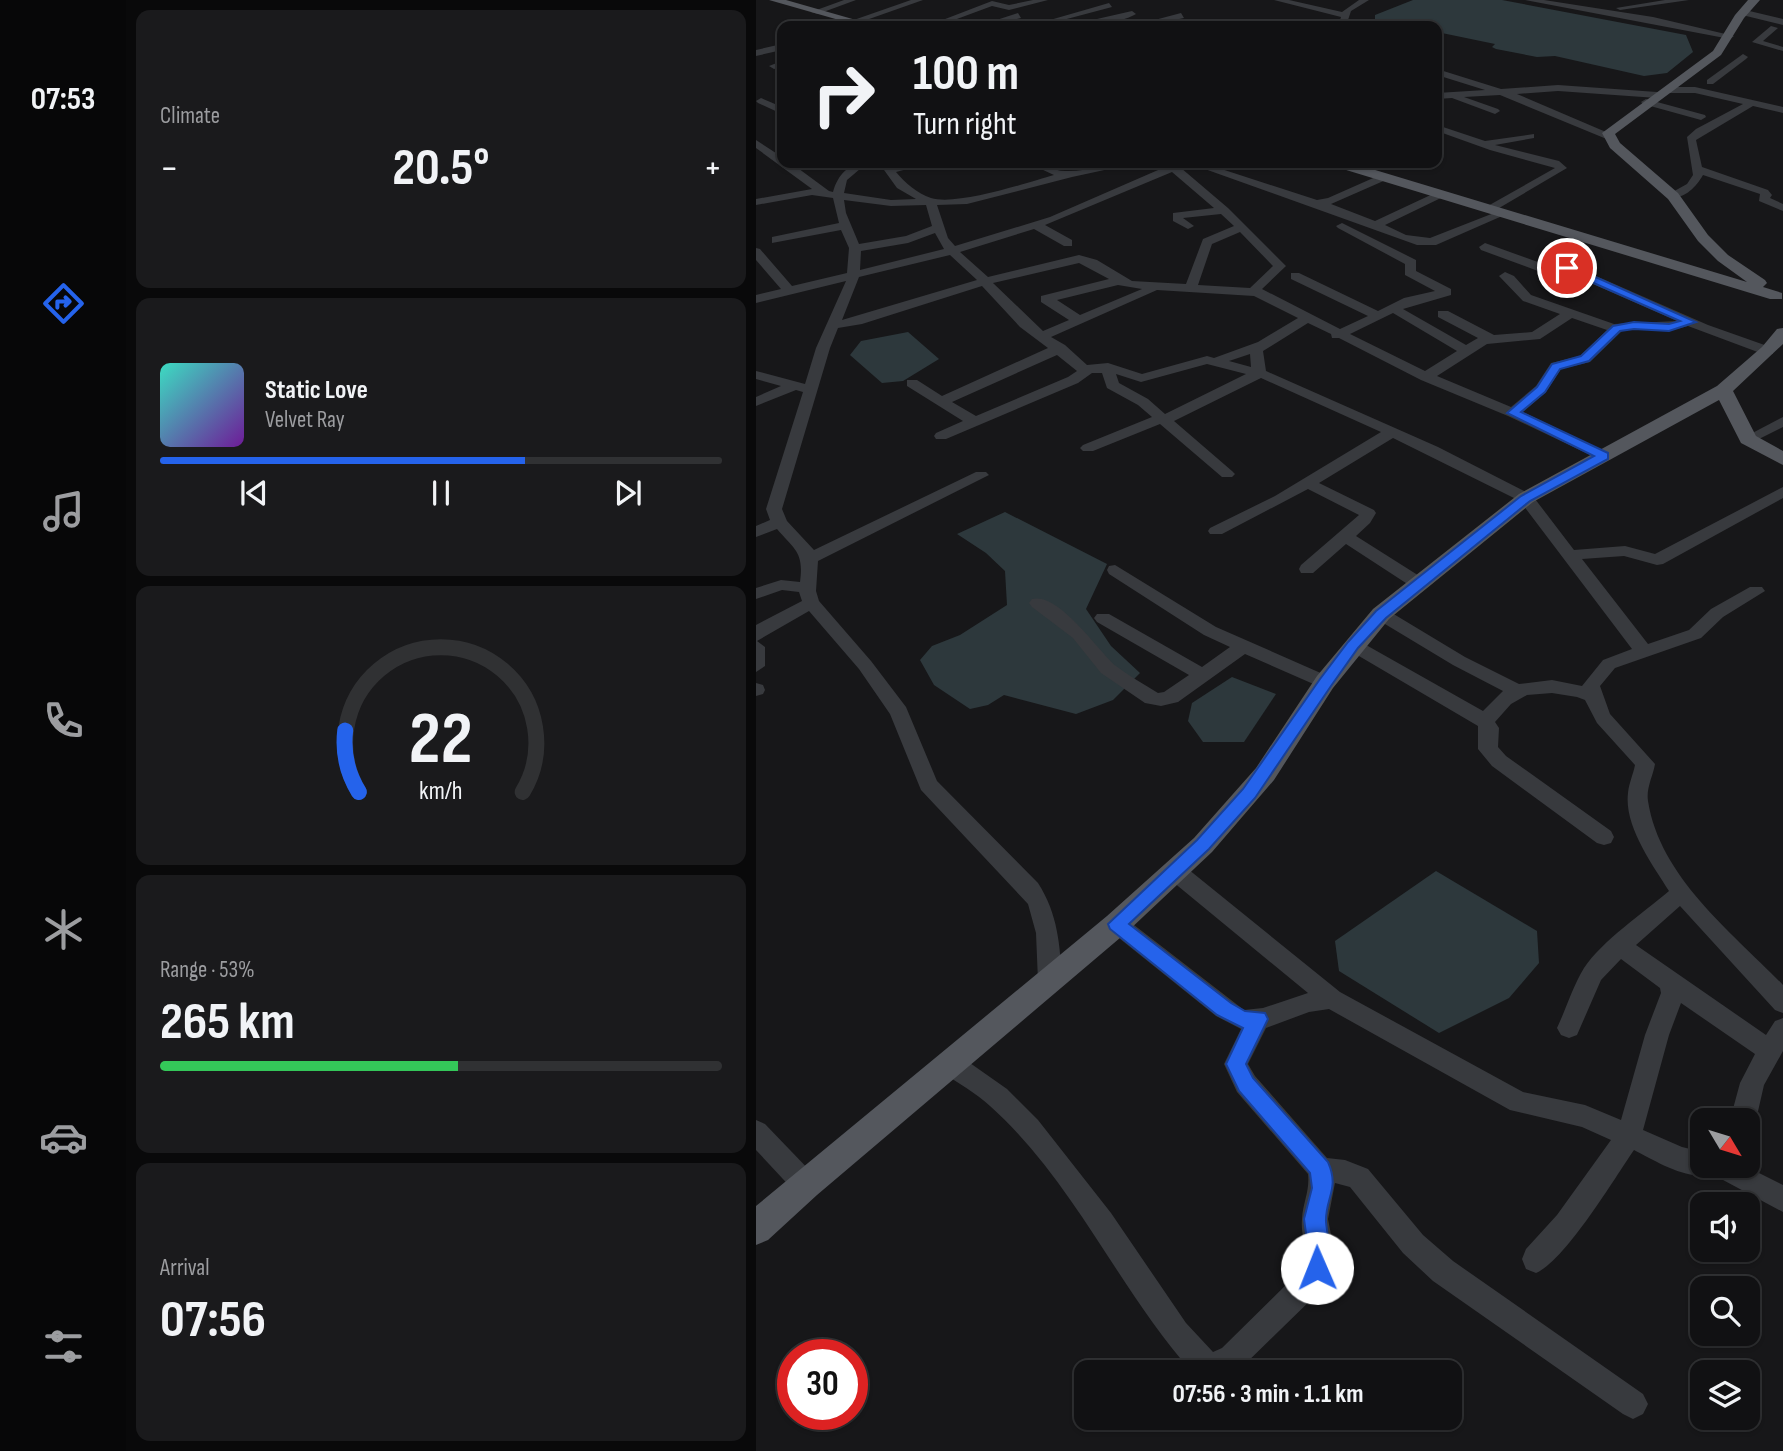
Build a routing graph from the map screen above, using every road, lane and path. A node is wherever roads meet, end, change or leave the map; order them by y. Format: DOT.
graph roads {
  1 [pos="774,0"];
  2 [pos="852,0"];
  3 [pos="919,0"];
  4 [pos="1044,0"];
  5 [pos="1278,0"];
  6 [pos="1365,0"];
  7 [pos="1529,0"];
  8 [pos="1685,0"];
  9 [pos="1660,1"];
  10 [pos="1109,5"];
  11 [pos="1752,5"];
  12 [pos="1596,10"];
  13 [pos="815,12"];
  14 [pos="1132,14"];
  15 [pos="1345,15"];
  16 [pos="1018,16"];
  17 [pos="1181,16"];
  18 [pos="848,21"];
  19 [pos="855,21"];
  20 [pos="944,21"];
  21 [pos="1000,21"];
  22 [pos="1060,21"];
  23 [pos="1098,21"];
  24 [pos="1160,21"];
  25 [pos="1347,21"];
  26 [pos="1681,25"];
  27 [pos="1778,25"];
  28 [pos="1730,36"];
  29 [pos="777,48"];
  30 [pos="1780,49"];
  31 [pos="756,53"];
  32 [pos="1743,57"];
  33 [pos="1442,74"];
  34 [pos="1679,82"];
  35 [pos="1710,82"];
  36 [pos="1499,91"];
  37 [pos="1454,95"];
  38 [pos="1658,95"];
  39 [pos="1442,96"];
  40 [pos="1783,99"];
  41 [pos="761,100"];
  42 [pos="1747,105"];
  43 [pos="1783,110"];
  44 [pos="777,111"];
  45 [pos="1495,111"];
  46 [pos="1701,117"];
  47 [pos="1442,130"];
  48 [pos="1530,136"];
  49 [pos="1609,137"];
  50 [pos="757,145"];
  51 [pos="1485,145"];
  52 [pos="777,158"];
  53 [pos="791,168"];
  54 [pos="856,168"];
  55 [pos="888,168"];
  56 [pos="1044,168"];
  57 [pos="1105,168"];
  58 [pos="1165,168"];
  59 [pos="1177,168"];
  60 [pos="1209,168"];
  61 [pos="1354,168"];
  62 [pos="1699,170"];
  63 [pos="1068,175"];
  64 [pos="1384,177"];
  65 [pos="825,192"];
  66 [pos="1441,194"];
  67 [pos="838,196"];
  68 [pos="1673,196"];
  69 [pos="756,202"];
  70 [pos="930,202"];
  71 [pos="1315,203"];
  72 [pos="1783,208"];
  73 [pos="1224,210"];
  74 [pos="1497,211"];
  75 [pos="846,225"];
  76 [pos="1037,225"];
  77 [pos="1188,226"];
  78 [pos="1342,226"];
  79 [pos="1242,227"];
  80 [pos="1381,227"];
  81 [pos="938,228"];
  82 [pos="776,240"];
  83 [pos="1068,243"];
  84 [pos="1485,247"];
  85 [pos="855,248"];
  86 [pos="952,251"];
  87 [pos="756,252"];
  88 [pos="761,263"];
  89 [pos="1567,268"];
  90 [pos="1295,276"];
  91 [pos="1505,276"];
  92 [pos="1588,277"];
  93 [pos="853,278"];
  94 [pos="985,281"];
  95 [pos="1118,281"];
  96 [pos="1154,287"];
  97 [pos="1191,288"];
  98 [pos="790,292"];
  99 [pos="1258,292"];
  100 [pos="756,299"];
  101 [pos="1779,300"];
  102 [pos="1393,308"];
  103 [pos="1571,313"];
  104 [pos="1443,314"];
  105 [pos="1377,315"];
  106 [pos="1307,318"];
  107 [pos="1080,321"];
  108 [pos="1690,322"];
  109 [pos="832,325"];
  110 [pos="1617,328"];
  111 [pos="1337,335"];
  112 [pos="1042,336"];
  113 [pos="1489,338"];
  114 [pos="1776,342"];
  115 [pos="1258,346"];
  116 [pos="1060,348"];
  117 [pos="1466,351"];
  118 [pos="1214,362"];
  119 [pos="1108,367"];
  120 [pos="1259,373"];
  121 [pos="1084,374"];
  122 [pos="756,375"];
  123 [pos="1426,377"];
  124 [pos="912,383"];
  125 [pos="1099,384"];
  126 [pos="803,388"];
  127 [pos="1723,390"];
  128 [pos="756,402"];
  129 [pos="940,402"];
  130 [pos="1513,413"];
  131 [pos="1163,419"];
  132 [pos="1783,421"];
  133 [pos="975,422"];
  134 [pos="1392,432"];
  135 [pos="942,436"];
  136 [pos="1748,439"];
  137 [pos="1088,448"];
  138 [pos="1603,456"];
  139 [pos="1783,459"];
  140 [pos="1227,474"];
  141 [pos="981,475"];
  142 [pos="1308,483"];
  143 [pos="1783,492"];
  144 [pos="1526,498"];
  145 [pos="779,522"];
  146 [pos="1216,531"];
  147 [pos="756,532"];
  148 [pos="1345,536"];
  149 [pos="1569,555"];
  150 [pos="809,559"];
  151 [pos="1307,569"];
  152 [pos="1115,570"];
  153 [pos="1418,583"];
  154 [pos="1756,591"];
  155 [pos="756,594"];
  156 [pos="809,595"];
  157 [pos="1038,603"];
  158 [pos="1381,614"];
  159 [pos="1103,618"];
  160 [pos="756,636"];
  161 [pos="1353,645"];
  162 [pos="756,647"];
  163 [pos="1242,647"];
  164 [pos="1644,652"];
  165 [pos="756,666"];
  166 [pos="1204,676"];
  167 [pos="1325,682"];
  168 [pos="1519,692"];
  169 [pos="1592,696"];
  170 [pos="1485,722"];
  171 [pos="1604,837"];
  172 [pos="1175,871"];
  173 [pos="1682,892"];
  174 [pos="1117,924"];
  175 [pos="1619,945"];
  176 [pos="1050,981"];
  177 [pos="1671,984"];
  178 [pos="1332,999"];
  179 [pos="1783,1003"];
  180 [pos="1258,1019"];
  181 [pos="1569,1028"];
  182 [pos="1783,1028"];
  183 [pos="1770,1051"];
  184 [pos="951,1064"];
  185 [pos="1746,1108"];
  186 [pos="756,1132"];
  187 [pos="1629,1136"];
  188 [pos="1690,1161"];
  189 [pos="1320,1169"];
  190 [pos="1743,1178"];
  191 [pos="805,1184"];
  192 [pos="1783,1199"];
  193 [pos="756,1228"];
  194 [pos="1536,1259"];
  195 [pos="1633,1404"];
  1 -- 13 [label="main road"];
  2 -- 13 [label="street"];
  3 -- 19 [label="street"];
  4 -- 20 [label="street"];
  5 -- 15 [label="street"];
  6 -- 15 [label="street"];
  7 -- 12 [label="street"];
  8 -- 9 [label="street"];
  9 -- 12 [label="street"];
  9 -- 26 [label="street"];
  10 -- 22 [label="street"];
  11 -- 27 [label="street"];
  11 -- 28 [label="main road"];
  12 -- 26 [label="street"];
  13 -- 18 [label="main road"];
  14 -- 23 [label="street"];
  15 -- 25 [label="street"];
  16 -- 21 [label="street"];
  17 -- 24 [label="street"];
  26 -- 28 [label="street"];
  27 -- 30 [label="street"];
  28 -- 34 [label="main road"];
  29 -- 31 [label="street"];
  32 -- 35 [label="street"];
  33 -- 36 [label="street"];
  34 -- 35 [label="street"];
  34 -- 38 [label="main road"];
  35 -- 40 [label="street"];
  36 -- 37 [label="street"];
  36 -- 38 [label="street"];
  36 -- 49 [label="street"];
  37 -- 39 [label="street"];
  37 -- 45 [label="street"];
  38 -- 42 [label="street"];
  38 -- 46 [label="street"];
  38 -- 49 [label="main road"];
  41 -- 44 [label="street"];
  42 -- 43 [label="street"];
  42 -- 62 [label="street"];
  47 -- 51 [label="street"];
  48 -- 51 [label="street"];
  49 -- 68 [label="main road"];
  50 -- 52 [label="street"];
  51 -- 74 [label="street"];
  53 -- 65 [label="street"];
  54 -- 67 [label="street"];
  55 -- 70 [label="street"];
  56 -- 63 [label="street"];
  57 -- 63 [label="street"];
  58 -- 76 [label="street"];
  59 -- 73 [label="street"];
  60 -- 71 [label="street"];
  61 -- 64 [label="main road"];
  62 -- 68 [label="street"];
  62 -- 72 [label="street"];
  63 -- 70 [label="street"];
  64 -- 66 [label="main road"];
  64 -- 71 [label="street"];
  65 -- 67 [label="street"];
  65 -- 69 [label="street"];
  66 -- 74 [label="main road"];
  66 -- 80 [label="street"];
  67 -- 70 [label="street"];
  67 -- 75 [label="street"];
  68 -- 101 [label="main road"];
  70 -- 81 [label="street"];
  71 -- 80 [label="street"];
  73 -- 77 [label="street"];
  73 -- 79 [label="street"];
  74 -- 80 [label="street"];
  74 -- 101 [label="main road"];
  75 -- 82 [label="street"];
  75 -- 85 [label="street"];
  76 -- 83 [label="street"];
  76 -- 86 [label="street"];
  78 -- 102 [label="street"];
  79 -- 97 [label="street"];
  79 -- 99 [label="street"];
  81 -- 85 [label="street"];
  81 -- 86 [label="street"];
  84 -- 92 [label="street"];
  85 -- 93 [label="street"];
  86 -- 93 [label="street"];
  86 -- 94 [label="street"];
  87 -- 88 [label="street"];
  88 -- 98 [label="street"];
  89 -- 92 [label="street"];
  90 -- 105 [label="street"];
  91 -- 103 [label="street"];
  92 -- 108 [label="street"];
  93 -- 98 [label="street"];
  93 -- 109 [label="street"];
  94 -- 95 [label="street"];
  94 -- 109 [label="street"];
  94 -- 112 [label="street"];
  95 -- 96 [label="street"];
  95 -- 107 [label="street"];
  96 -- 97 [label="street"];
  96 -- 107 [label="street"];
  97 -- 99 [label="street"];
  98 -- 100 [label="street"];
  99 -- 106 [label="street"];
  102 -- 105 [label="street"];
  102 -- 117 [label="street"];
  103 -- 110 [label="street"];
  103 -- 113 [label="street"];
  104 -- 113 [label="street"];
  105 -- 111 [label="street"];
  106 -- 111 [label="street"];
  106 -- 115 [label="street"];
  107 -- 112 [label="street"];
  108 -- 110 [label="street"];
  108 -- 114 [label="street"];
  109 -- 126 [label="street"];
  110 -- 130 [label="street"];
  111 -- 123 [label="street"];
  112 -- 116 [label="street"];
  113 -- 117 [label="street"];
  114 -- 127 [label="main road"];
  115 -- 118 [label="street"];
  115 -- 120 [label="street"];
  116 -- 121 [label="street"];
  116 -- 129 [label="street"];
  117 -- 123 [label="street"];
  118 -- 119 [label="street"];
  118 -- 120 [label="street"];
  119 -- 121 [label="street"];
  119 -- 131 [label="street"];
  120 -- 131 [label="street"];
  120 -- 134 [label="street"];
  121 -- 125 [label="street"];
  121 -- 133 [label="street"];
  122 -- 126 [label="street"];
  123 -- 130 [label="street"];
  124 -- 129 [label="street"];
  126 -- 128 [label="street"];
  126 -- 145 [label="street"];
  127 -- 136 [label="main road"];
  127 -- 138 [label="main road"];
  129 -- 133 [label="street"];
  130 -- 138 [label="street"];
  131 -- 137 [label="street"];
  131 -- 140 [label="street"];
  132 -- 136 [label="street"];
  133 -- 135 [label="street"];
  134 -- 142 [label="street"];
  134 -- 144 [label="street"];
  136 -- 139 [label="main road"];
  138 -- 144 [label="main road"];
  141 -- 150 [label="street"];
  142 -- 146 [label="street"];
  142 -- 148 [label="street"];
  143 -- 149 [label="street"];
  144 -- 149 [label="street"];
  144 -- 153 [label="main road"];
  145 -- 147 [label="street"];
  145 -- 150 [label="street"];
  148 -- 151 [label="street"];
  148 -- 153 [label="street"];
  149 -- 164 [label="street"];
  150 -- 156 [label="street"];
  152 -- 163 [label="street"];
  153 -- 158 [label="main road"];
  154 -- 164 [label="street"];
  155 -- 156 [label="street"];
  156 -- 160 [label="street"];
  156 -- 176 [label="street"];
  157 -- 166 [label="street"];
  158 -- 161 [label="main road"];
  158 -- 168 [label="street"];
  159 -- 166 [label="street"];
  161 -- 167 [label="main road"];
  161 -- 170 [label="street"];
  162 -- 165 [label="street"];
  163 -- 166 [label="street"];
  163 -- 167 [label="street"];
  164 -- 169 [label="street"];
  167 -- 172 [label="main road"];
  168 -- 169 [label="street"];
  168 -- 170 [label="street"];
  169 -- 173 [label="street"];
  170 -- 171 [label="street"];
  172 -- 174 [label="main road"];
  172 -- 178 [label="street"];
  173 -- 175 [label="street"];
  173 -- 179 [label="street"];
  174 -- 176 [label="main road"];
  174 -- 180 [label="street"];
  175 -- 177 [label="street"];
  175 -- 181 [label="street"];
  176 -- 184 [label="main road"];
  177 -- 183 [label="street"];
  177 -- 187 [label="street"];
  178 -- 180 [label="street"];
  178 -- 187 [label="street"];
  180 -- 189 [label="street"];
  182 -- 183 [label="street"];
  183 -- 185 [label="street"];
  184 -- 189 [label="street"];
  184 -- 191 [label="main road"];
  186 -- 191 [label="street"];
  187 -- 188 [label="street"];
  187 -- 194 [label="street"];
  189 -- 195 [label="street"];
  190 -- 192 [label="street"];
  191 -- 193 [label="main road"];
}
